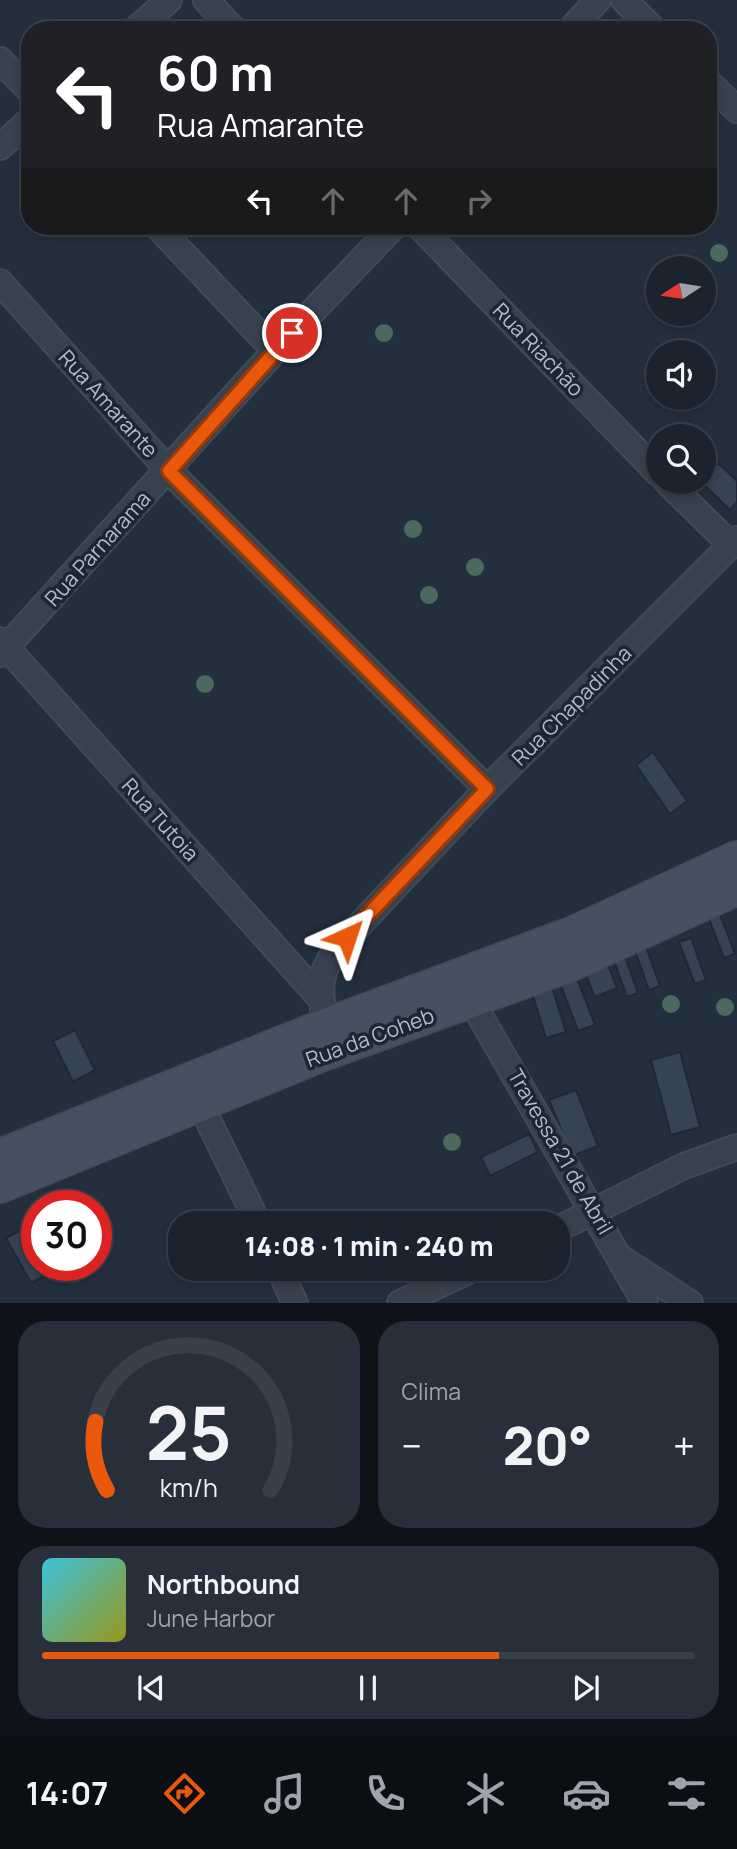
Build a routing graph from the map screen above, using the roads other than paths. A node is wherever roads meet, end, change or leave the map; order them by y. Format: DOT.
graph roads {
  1 [pos="169,0"];
  2 [pos="206,0"];
  3 [pos="598,0"];
  4 [pos="624,0"];
  5 [pos="145,21"];
  6 [pos="226,21"];
  7 [pos="578,21"];
  8 [pos="645,21"];
  9 [pos="0,60"];
  10 [pos="21,82"];
  11 [pos="717,91"];
  12 [pos="737,110"];
  13 [pos="21,128"];
  14 [pos="0,147"];
  15 [pos="165,235"];
  16 [pos="385,235"];
  17 [pos="428,235"];
  18 [pos="0,282"];
  19 [pos="275,351"];
  20 [pos="646,461"];
  21 [pos="169,471"];
  22 [pos="680,494"];
  23 [pos="734,542"];
  24 [pos="3,647"];
  25 [pos="487,789"];
  26 [pos="737,840"];
  27 [pos="721,866"];
  28 [pos="737,887"];
  29 [pos="472,1002"];
  30 [pos="327,1025"];
  31 [pos="195,1092"];
  32 [pos="737,1147"];
  33 [pos="0,1157"];
  34 [pos="0,1185"];
  35 [pos="252,1211"];
  36 [pos="593,1212"];
  37 [pos="570,1223"];
  38 [pos="622,1258"];
  39 [pos="285,1281"];
  40 [pos="447,1281"];
  41 [pos="295,1303"];
  42 [pos="400,1303"];
  43 [pos="645,1303"];
  44 [pos="690,1303"];
  1 -- 5 [label="street"];
  2 -- 6 [label="street"];
  3 -- 7 [label="street"];
  4 -- 8 [label="street"];
  9 -- 10 [label="street"];
  11 -- 12 [label="street"];
  13 -- 14 [label="street"];
  15 -- 19 [label="street"];
  16 -- 19 [label="street, Rua Parnarama"];
  17 -- 20 [label="street, Rua Riachão"];
  18 -- 21 [label="street, Rua Amarante"];
  19 -- 21 [label="street, Rua Parnarama"];
  21 -- 24 [label="street, Rua Parnarama"];
  21 -- 25 [label="street, Rua Amarante"];
  22 -- 23 [label="street"];
  23 -- 25 [label="street, Rua Chapadinha"];
  24 -- 30 [label="street, Rua Tutoia"];
  25 -- 30 [label="street, Rua Chapadinha"];
  26 -- 27 [label="street"];
  27 -- 30 [label="street, Rua da Coheb"];
  28 -- 29 [label="street, Rua da Coheb"];
  29 -- 30 [label="street, Rua da Coheb"];
  29 -- 36 [label="street, Travessa 21 de Abril"];
  30 -- 31 [label="street, Rua da Coheb"];
  31 -- 33 [label="street, Rua da Coheb"];
  31 -- 34 [label="street, Rua da Coheb"];
  31 -- 35 [label="street"];
  32 -- 36 [label="street"];
  36 -- 37 [label="street"];
  36 -- 38 [label="street, Travessa 21 de Abril"];
  38 -- 43 [label="street, Travessa 21 de Abril"];
  38 -- 44 [label="street"];
  39 -- 41 [label="street"];
  40 -- 42 [label="street"];
}
